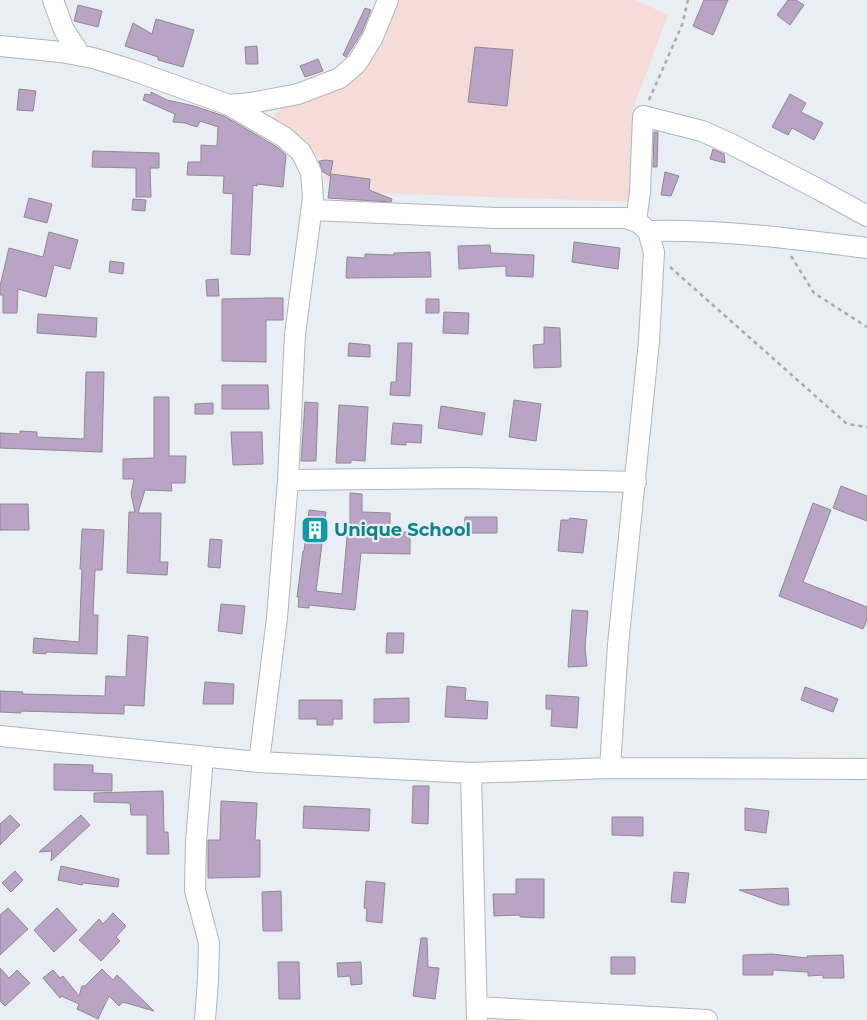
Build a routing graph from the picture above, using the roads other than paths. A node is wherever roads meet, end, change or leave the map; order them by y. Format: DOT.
graph roads {
  1 [pos="52,0"];
  2 [pos="388,0"];
  3 [pos="0,46"];
  4 [pos="81,56"];
  5 [pos="229,105"];
  6 [pos="313,210"];
  7 [pos="867,216"];
  8 [pos="642,226"];
  9 [pos="867,248"];
  10 [pos="288,480"];
  11 [pos="636,482"];
  12 [pos="0,736"];
  13 [pos="203,757"];
  14 [pos="259,762"];
  15 [pos="610,768"];
  16 [pos="867,770"];
  17 [pos="471,773"];
  18 [pos="477,1014"];
  19 [pos="205,1020"];
  20 [pos="698,1020"];
  21 [pos="707,1020"];
  1 -- 4 [label="street"];
  2 -- 5 [label="street"];
  3 -- 4 [label="street"];
  4 -- 5 [label="street"];
  5 -- 6 [label="street"];
  6 -- 8 [label="street"];
  6 -- 10 [label="street"];
  7 -- 8 [label="street"];
  8 -- 9 [label="street"];
  8 -- 11 [label="street"];
  10 -- 11 [label="street"];
  10 -- 14 [label="street"];
  11 -- 15 [label="street"];
  12 -- 13 [label="street"];
  13 -- 14 [label="street"];
  13 -- 19 [label="street"];
  14 -- 17 [label="street"];
  15 -- 16 [label="street"];
  15 -- 17 [label="street"];
  17 -- 18 [label="street"];
  18 -- 20 [label="street"];
  20 -- 21 [label="street"];
}
